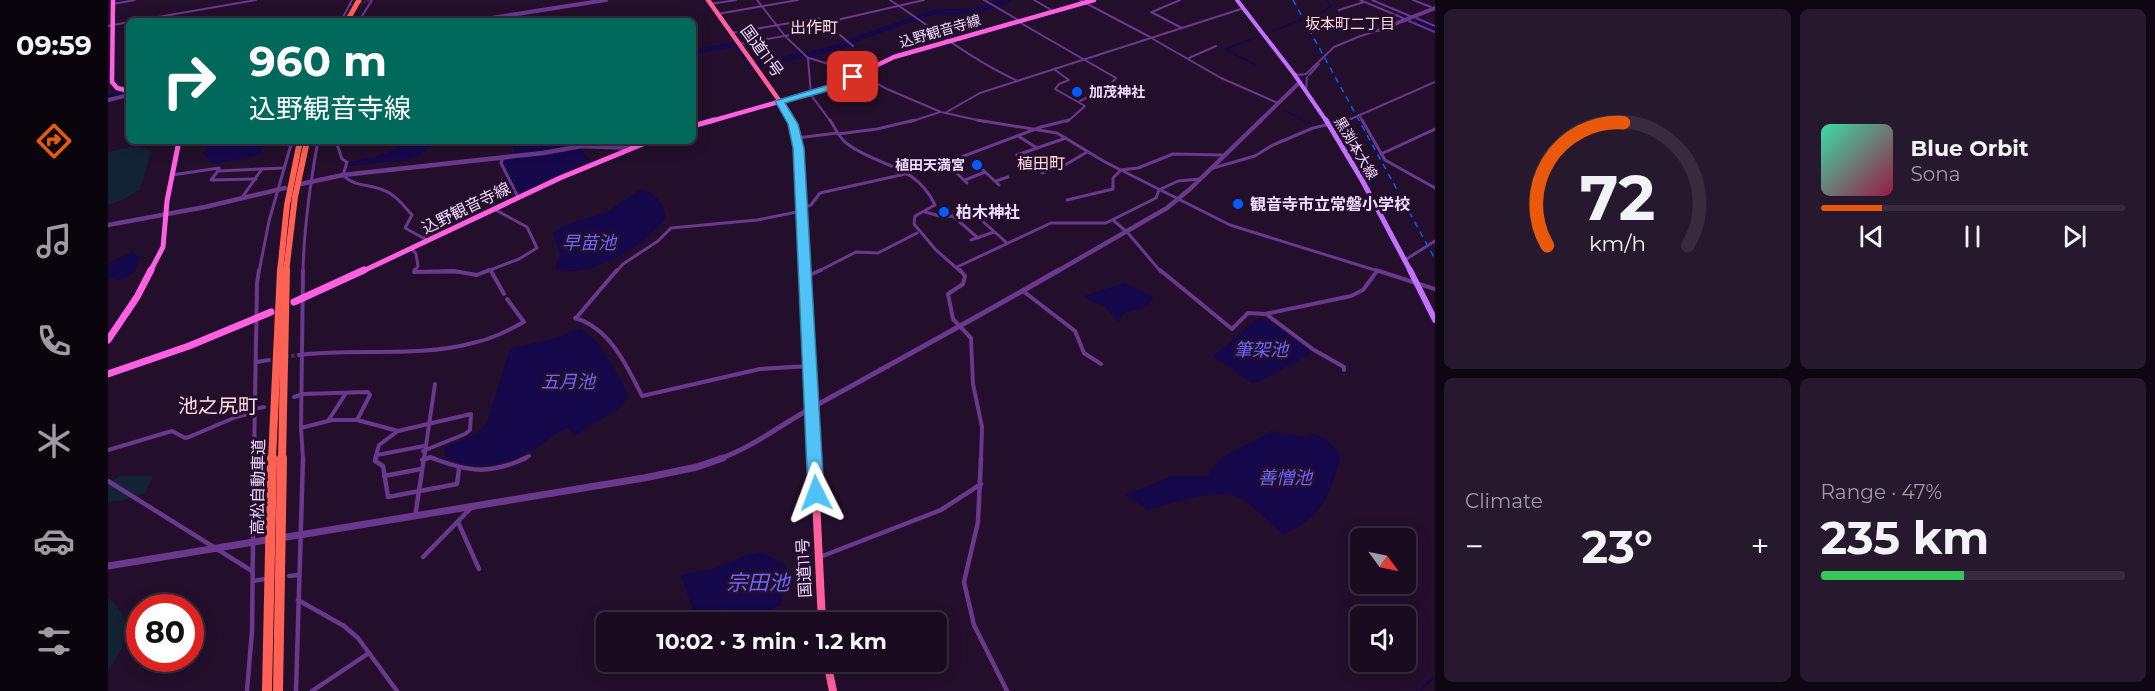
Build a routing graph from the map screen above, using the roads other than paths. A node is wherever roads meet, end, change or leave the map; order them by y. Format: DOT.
graph roads {
  1 [pos="135,0"];
  2 [pos="256,0"];
  3 [pos="352,0"];
  4 [pos="359,0"];
  5 [pos="365,0"];
  6 [pos="372,0"];
  7 [pos="606,0"];
  8 [pos="736,0"];
  9 [pos="757,0"];
  10 [pos="798,0"];
  11 [pos="890,0"];
  12 [pos="924,0"];
  13 [pos="984,0"];
  14 [pos="1034,0"];
  15 [pos="1094,0"];
  16 [pos="1180,0"];
  17 [pos="1237,0"];
  18 [pos="1360,0"];
  19 [pos="1371,0"];
  20 [pos="1413,0"];
  21 [pos="1082,1"];
  22 [pos="113,2"];
  23 [pos="709,2"];
  24 [pos="1364,2"];
  25 [pos="899,5"];
  26 [pos="762,6"];
  27 [pos="1433,8"];
  28 [pos="1241,9"];
  29 [pos="1340,10"];
  30 [pos="1054,12"];
  31 [pos="717,14"];
  32 [pos="165,16"];
  33 [pos="1413,17"];
  34 [pos="153,18"];
  35 [pos="343,18"];
  36 [pos="350,18"];
  37 [pos="355,18"];
  38 [pos="361,18"];
  39 [pos="491,18"];
  40 [pos="819,18"];
  41 [pos="1406,19"];
  42 [pos="126,22"];
  43 [pos="1020,22"];
  44 [pos="110,25"];
  45 [pos="777,25"];
  46 [pos="1435,26"];
  47 [pos="1183,28"];
  48 [pos="1378,30"];
  49 [pos="1435,32"];
  50 [pos="731,33"];
  51 [pos="840,35"];
  52 [pos="785,36"];
  53 [pos="1152,38"];
  54 [pos="1359,38"];
  55 [pos="951,41"];
  56 [pos="738,44"];
  57 [pos="853,46"];
  58 [pos="1216,46"];
  59 [pos="808,57"];
  60 [pos="1188,58"];
  61 [pos="1086,60"];
  62 [pos="1055,70"];
  63 [pos="1292,71"];
  64 [pos="860,73"];
  65 [pos="1307,75"];
  66 [pos="1299,79"];
  67 [pos="1018,81"];
  68 [pos="1435,82"];
  69 [pos="126,90"];
  70 [pos="1306,90"];
  71 [pos="810,93"];
  72 [pos="126,96"];
  73 [pos="108,100"];
  74 [pos="780,101"];
  75 [pos="1080,102"];
  76 [pos="1278,103"];
  77 [pos="943,113"];
  78 [pos="1359,115"];
  79 [pos="1328,124"];
  80 [pos="696,125"];
  81 [pos="1037,129"];
  82 [pos="1435,129"];
  83 [pos="837,134"];
  84 [pos="1018,136"];
  85 [pos="797,138"];
  86 [pos="1067,138"];
  87 [pos="178,144"];
  88 [pos="291,144"];
  89 [pos="299,144"];
  90 [pos="306,144"];
  91 [pos="317,144"];
  92 [pos="337,144"];
  93 [pos="641,144"];
  94 [pos="1037,147"];
  95 [pos="630,148"];
  96 [pos="1087,152"];
  97 [pos="1381,154"];
  98 [pos="1017,155"];
  99 [pos="1222,155"];
  100 [pos="504,157"];
  101 [pos="946,163"];
  102 [pos="284,168"];
  103 [pos="1212,168"];
  104 [pos="262,169"];
  105 [pos="1121,170"];
  106 [pos="218,171"];
  107 [pos="912,173"];
  108 [pos="1042,173"];
  109 [pos="172,175"];
  110 [pos="343,175"];
  111 [pos="972,177"];
  112 [pos="1008,177"];
  113 [pos="256,178"];
  114 [pos="1200,179"];
  115 [pos="976,181"];
  116 [pos="310,182"];
  117 [pos="996,182"];
  118 [pos="301,184"];
  119 [pos="999,185"];
  120 [pos="285,188"];
  121 [pos="1435,188"];
  122 [pos="279,189"];
  123 [pos="1159,190"];
  124 [pos="519,197"];
  125 [pos="241,200"];
  126 [pos="1067,200"];
  127 [pos="1179,200"];
  128 [pos="1013,208"];
  129 [pos="493,209"];
  130 [pos="802,210"];
  131 [pos="924,212"];
  132 [pos="167,214"];
  133 [pos="953,216"];
  134 [pos="981,220"];
  135 [pos="1113,220"];
  136 [pos="108,225"];
  137 [pos="994,232"];
  138 [pos="1125,232"];
  139 [pos="917,233"];
  140 [pos="978,238"];
  141 [pos="971,240"];
  142 [pos="428,241"];
  143 [pos="1435,241"];
  144 [pos="1007,243"];
  145 [pos="412,249"];
  146 [pos="1405,260"];
  147 [pos="957,267"];
  148 [pos="491,270"];
  149 [pos="1377,271"];
  150 [pos="805,277"];
  151 [pos="1417,283"];
  152 [pos="1435,289"];
  153 [pos="1023,291"];
  154 [pos="506,296"];
  155 [pos="304,298"];
  156 [pos="294,302"];
  157 [pos="271,312"];
  158 [pos="1265,314"];
  159 [pos="256,318"];
  160 [pos="1435,320"];
  161 [pos="524,322"];
  162 [pos="961,327"];
  163 [pos="108,340"];
  164 [pos="301,354"];
  165 [pos="269,360"];
  166 [pos="257,362"];
  167 [pos="1101,364"];
  168 [pos="810,366"];
  169 [pos="1344,370"];
  170 [pos="108,374"];
  171 [pos="435,384"];
  172 [pos="346,393"];
  173 [pos="303,394"];
  174 [pos="294,397"];
  175 [pos="264,406"];
  176 [pos="812,407"];
  177 [pos="255,411"];
  178 [pos="357,420"];
  179 [pos="327,421"];
  180 [pos="427,424"];
  181 [pos="301,428"];
  182 [pos="398,431"];
  183 [pos="423,449"];
  184 [pos="108,450"];
  185 [pos="376,455"];
  186 [pos="529,456"];
  187 [pos="422,460"];
  188 [pos="421,469"];
  189 [pos="459,469"];
  190 [pos="384,476"];
  191 [pos="108,481"];
  192 [pos="981,484"];
  193 [pos="418,492"];
  194 [pos="471,507"];
  195 [pos="414,517"];
  196 [pos="458,522"];
  197 [pos="301,535"];
  198 [pos="287,537"];
  199 [pos="266,540"];
  200 [pos="253,542"];
  201 [pos="215,549"];
  202 [pos="423,557"];
  203 [pos="819,557"];
  204 [pos="108,566"];
  205 [pos="479,569"];
  206 [pos="253,571"];
  207 [pos="299,575"];
  208 [pos="290,576"];
  209 [pos="266,579"];
  210 [pos="253,581"];
  211 [pos="298,600"];
  212 [pos="822,612"];
  213 [pos="369,653"];
  214 [pos="830,672"];
  215 [pos="247,691"];
  216 [pos="267,691"];
  217 [pos="278,691"];
  218 [pos="296,691"];
  219 [pos="312,691"];
  220 [pos="397,691"];
  221 [pos="834,691"];
  222 [pos="1007,691"];
  1 -- 22 [label="street"];
  2 -- 32 [label="street"];
  3 -- 35 [label="street"];
  4 -- 36 [label="highway"];
  5 -- 37 [label="highway"];
  6 -- 38 [label="street"];
  7 -- 39 [label="street"];
  8 -- 23 [label="street"];
  9 -- 26 [label="street"];
  10 -- 26 [label="street"];
  11 -- 25 [label="street"];
  12 -- 25 [label="street"];
  13 -- 43 [label="street"];
  14 -- 30 [label="street"];
  15 -- 21 [label="main road, 込野観音寺線"];
  16 -- 47 [label="street"];
  17 -- 63 [label="main road, 黒渕本大線"];
  18 -- 24 [label="street"];
  19 -- 24 [label="street"];
  19 -- 33 [label="street"];
  20 -- 27 [label="street"];
  21 -- 30 [label="main road, 込野観音寺線"];
  21 -- 53 [label="street"];
  22 -- 44 [label="main road"];
  23 -- 31 [label="highway, 国道11号"];
  24 -- 29 [label="street"];
  24 -- 41 [label="street"];
  25 -- 52 [label="street"];
  25 -- 55 [label="street"];
  26 -- 31 [label="street"];
  26 -- 45 [label="street"];
  27 -- 33 [label="street"];
  28 -- 47 [label="street"];
  30 -- 43 [label="main road, 込野観音寺線"];
  31 -- 50 [label="highway, 国道11号"];
  32 -- 34 [label="street"];
  33 -- 41 [label="street"];
  33 -- 46 [label="street"];
  40 -- 45 [label="street"];
  41 -- 48 [label="street"];
  41 -- 49 [label="street"];
  42 -- 44 [label="street"];
  43 -- 55 [label="main road, 込野観音寺線"];
  43 -- 61 [label="street"];
  44 -- 69 [label="main road"];
  45 -- 50 [label="street"];
  45 -- 52 [label="street"];
  47 -- 53 [label="street"];
  48 -- 54 [label="street"];
  50 -- 56 [label="highway, 国道11号"];
  51 -- 57 [label="street"];
  52 -- 56 [label="street"];
  52 -- 59 [label="street"];
  53 -- 60 [label="street"];
  53 -- 61 [label="street"];
  54 -- 65 [label="street, bridge"];
  54 -- 65 [label="street, bridge"];
  55 -- 64 [label="main road, 込野観音寺線"];
  55 -- 67 [label="street"];
  56 -- 74 [label="highway, 国道11号"];
  58 -- 60 [label="street"];
  59 -- 64 [label="street"];
  59 -- 71 [label="street"];
  60 -- 76 [label="street"];
  61 -- 62 [label="street"];
  61 -- 75 [label="street"];
  62 -- 67 [label="street"];
  62 -- 75 [label="street"];
  63 -- 65 [label="street"];
  63 -- 66 [label="main road, 黒渕本大線"];
  64 -- 71 [label="main road, 込野観音寺線"];
  64 -- 77 [label="street"];
  65 -- 66 [label="street"];
  65 -- 70 [label="street"];
  66 -- 70 [label="main road, 黒渕本大線"];
  66 -- 76 [label="street"];
  67 -- 77 [label="street"];
  68 -- 78 [label="street"];
  70 -- 79 [label="main road, 黒渕本大線"];
  71 -- 74 [label="main road, 込野観音寺線"];
  71 -- 83 [label="street"];
  72 -- 73 [label="street"];
  74 -- 80 [label="main road, 込野観音寺線"];
  74 -- 85 [label="highway, 国道11号"];
  75 -- 81 [label="street"];
  76 -- 103 [label="street"];
  77 -- 81 [label="street"];
  77 -- 83 [label="street"];
  78 -- 79 [label="street"];
  78 -- 97 [label="street"];
  79 -- 103 [label="street"];
  79 -- 146 [label="main road, 黒渕本大線"];
  81 -- 84 [label="street"];
  81 -- 86 [label="street"];
  82 -- 97 [label="street"];
  83 -- 85 [label="street"];
  83 -- 107 [label="street"];
  84 -- 94 [label="street"];
  84 -- 101 [label="street"];
  85 -- 130 [label="highway, 国道11号"];
  86 -- 94 [label="street"];
  86 -- 96 [label="street"];
  87 -- 109 [label="main road"];
  88 -- 102 [label="street"];
  89 -- 216 [label="highway, 高松自動車道"];
  90 -- 217 [label="highway, 高松自動車道"];
  91 -- 116 [label="street"];
  92 -- 110 [label="street"];
  93 -- 95 [label="main road, 込野観音寺線"];
  94 -- 98 [label="street"];
  95 -- 100 [label="street"];
  95 -- 124 [label="main road, 込野観音寺線"];
  96 -- 105 [label="street"];
  96 -- 108 [label="street"];
  97 -- 121 [label="street"];
  99 -- 105 [label="street"];
  100 -- 110 [label="street"];
  100 -- 124 [label="street"];
  101 -- 107 [label="street"];
  101 -- 111 [label="street"];
  102 -- 104 [label="street"];
  102 -- 122 [label="street"];
  103 -- 114 [label="street"];
  104 -- 106 [label="street"];
  104 -- 113 [label="street"];
  105 -- 123 [label="street"];
  105 -- 126 [label="street"];
  106 -- 109 [label="street"];
  106 -- 113 [label="street"];
  107 -- 130 [label="street"];
  107 -- 131 [label="street"];
  109 -- 132 [label="main road"];
  110 -- 116 [label="street"];
  110 -- 142 [label="street"];
  111 -- 115 [label="street"];
  111 -- 117 [label="street"];
  112 -- 117 [label="street"];
  113 -- 125 [label="street"];
  114 -- 123 [label="street"];
  114 -- 127 [label="street"];
  116 -- 118 [label="street"];
  116 -- 155 [label="street"];
  117 -- 119 [label="street"];
  120 -- 122 [label="street"];
  122 -- 125 [label="street"];
  122 -- 159 [label="street"];
  123 -- 127 [label="street"];
  123 -- 135 [label="street"];
  124 -- 129 [label="main road, 込野観音寺線"];
  125 -- 132 [label="street"];
  127 -- 138 [label="street"];
  127 -- 149 [label="street"];
  128 -- 134 [label="street"];
  129 -- 142 [label="main road, 込野観音寺線"];
  129 -- 148 [label="street"];
  130 -- 150 [label="highway, 国道11号"];
  130 -- 168 [label="street"];
  131 -- 133 [label="street"];
  131 -- 147 [label="street"];
  132 -- 136 [label="street"];
  132 -- 163 [label="main road"];
  133 -- 134 [label="street"];
  133 -- 140 [label="street"];
  134 -- 137 [label="street"];
  135 -- 138 [label="street"];
  135 -- 144 [label="street"];
  137 -- 140 [label="street"];
  137 -- 144 [label="street"];
  138 -- 153 [label="street"];
  138 -- 158 [label="street"];
  139 -- 150 [label="street"];
  140 -- 141 [label="street"];
  142 -- 145 [label="main road, 込野観音寺線"];
  143 -- 146 [label="street"];
  144 -- 147 [label="street"];
  145 -- 148 [label="street"];
  145 -- 155 [label="main road, 込野観音寺線"];
  146 -- 151 [label="main road, 黒渕本大線"];
  147 -- 162 [label="street"];
  148 -- 154 [label="street"];
  149 -- 151 [label="street"];
  149 -- 158 [label="street"];
  150 -- 168 [label="highway, 国道11号"];
  151 -- 152 [label="street"];
  151 -- 160 [label="main road, 黒渕本大線"];
  153 -- 162 [label="street"];
  153 -- 167 [label="street"];
  154 -- 161 [label="street"];
  155 -- 156 [label="main road, 込野観音寺線"];
  155 -- 164 [label="street"];
  157 -- 159 [label="main road"];
  158 -- 169 [label="street"];
  159 -- 166 [label="street"];
  159 -- 170 [label="main road"];
  161 -- 164 [label="street"];
  162 -- 176 [label="street"];
  162 -- 192 [label="street"];
  164 -- 173 [label="street"];
  165 -- 166 [label="street"];
  166 -- 177 [label="street"];
  168 -- 176 [label="highway, 国道11号"];
  171 -- 180 [label="street"];
  172 -- 173 [label="street"];
  172 -- 178 [label="street"];
  172 -- 179 [label="street"];
  173 -- 174 [label="street"];
  173 -- 181 [label="street"];
  175 -- 177 [label="street"];
  176 -- 194 [label="street"];
  176 -- 203 [label="highway, 国道11号"];
  177 -- 184 [label="street"];
  177 -- 200 [label="street"];
  178 -- 179 [label="street"];
  178 -- 182 [label="street"];
  179 -- 181 [label="street"];
  180 -- 182 [label="street"];
  180 -- 183 [label="street"];
  180 -- 183 [label="street"];
  181 -- 197 [label="street"];
  182 -- 185 [label="street"];
  183 -- 185 [label="street"];
  183 -- 187 [label="street"];
  185 -- 190 [label="street"];
  186 -- 189 [label="street"];
  187 -- 188 [label="street"];
  187 -- 189 [label="street"];
  188 -- 190 [label="street"];
  188 -- 193 [label="street"];
  189 -- 193 [label="street"];
  190 -- 193 [label="street"];
  191 -- 201 [label="street"];
  192 -- 203 [label="street"];
  192 -- 222 [label="street"];
  193 -- 195 [label="street"];
  194 -- 195 [label="street"];
  194 -- 196 [label="street"];
  195 -- 197 [label="street"];
  196 -- 202 [label="street"];
  196 -- 205 [label="street"];
  197 -- 198 [label="street"];
  197 -- 207 [label="street"];
  199 -- 200 [label="street"];
  200 -- 201 [label="street"];
  200 -- 206 [label="street"];
  201 -- 204 [label="street"];
  201 -- 206 [label="street"];
  203 -- 212 [label="highway, 国道11号"];
  206 -- 210 [label="street"];
  207 -- 208 [label="street"];
  207 -- 211 [label="street"];
  209 -- 210 [label="street"];
  210 -- 215 [label="street"];
  211 -- 213 [label="street"];
  211 -- 218 [label="street"];
  213 -- 219 [label="street"];
  213 -- 220 [label="street"];
  214 -- 221 [label="highway"];
}
